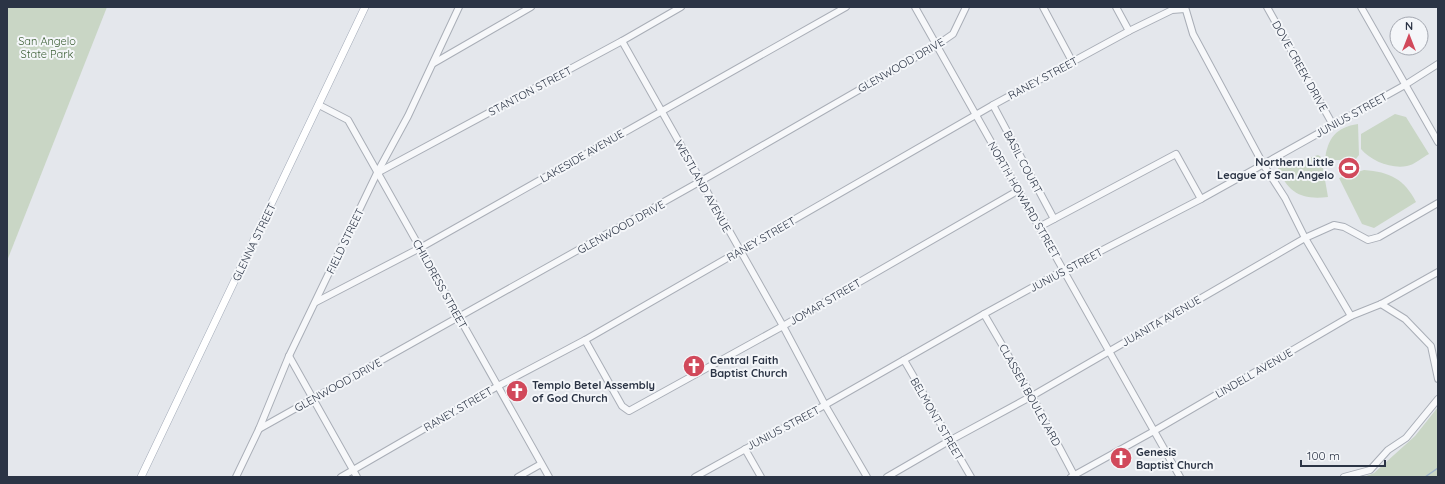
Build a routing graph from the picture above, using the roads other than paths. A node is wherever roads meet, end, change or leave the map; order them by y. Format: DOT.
graph roads {
  1 [pos="365,7"];
  2 [pos="459,7"];
  3 [pos="531,7"];
  4 [pos="681,7"];
  5 [pos="846,7"];
  6 [pos="915,7"];
  7 [pos="966,7"];
  8 [pos="1044,7"];
  9 [pos="1116,7"];
  10 [pos="1267,7"];
  11 [pos="1361,7"];
  12 [pos="1185,8"];
  13 [pos="1129,31"];
  14 [pos="622,41"];
  15 [pos="936,45"];
  16 [pos="434,63"];
  17 [pos="1072,63"];
  18 [pos="1438,64"];
  19 [pos="1404,85"];
  20 [pos="319,105"];
  21 [pos="992,105"];
  22 [pos="661,112"];
  23 [pos="976,115"];
  24 [pos="1333,125"];
  25 [pos="1438,142"];
  26 [pos="1263,164"];
  27 [pos="377,173"];
  28 [pos="701,181"];
  29 [pos="1019,190"];
  30 [pos="1201,199"];
  31 [pos="1438,202"];
  32 [pos="1054,219"];
  33 [pos="1040,227"];
  34 [pos="1305,238"];
  35 [pos="420,248"];
  36 [pos="740,252"];
  37 [pos="1064,270"];
  38 [pos="1438,272"];
  39 [pos="316,302"];
  40 [pos="1381,304"];
  41 [pos="984,314"];
  42 [pos="1351,316"];
  43 [pos="459,318"];
  44 [pos="783,326"];
  45 [pos="585,340"];
  46 [pos="1109,351"];
  47 [pos="289,356"];
  48 [pos="904,360"];
  49 [pos="1438,379"];
  50 [pos="498,386"];
  51 [pos="1032,396"];
  52 [pos="313,398"];
  53 [pos="1438,399"];
  54 [pos="825,405"];
  55 [pos="259,429"];
  56 [pos="1154,431"];
  57 [pos="949,440"];
  58 [pos="745,449"];
  59 [pos="542,464"];
  60 [pos="353,470"];
  61 [pos="1073,476"];
  62 [pos="141,477"];
  63 [pos="236,477"];
  64 [pos="341,477"];
  65 [pos="357,477"];
  66 [pos="518,477"];
  67 [pos="549,477"];
  68 [pos="695,477"];
  69 [pos="760,477"];
  70 [pos="867,477"];
  71 [pos="887,477"];
  72 [pos="971,477"];
  73 [pos="1180,477"];
  74 [pos="1344,477"];
  1 -- 20 [label="main road, GLENNA STREET"];
  2 -- 16 [label="street, FIELD STREET"];
  3 -- 16 [label="street"];
  4 -- 14 [label="street, STANTON STREET"];
  5 -- 22 [label="street, LAKESIDE AVENUE"];
  6 -- 15 [label="street, NORTH HOWARD STREET"];
  7 -- 15 [label="street, GLENWOOD DRIVE"];
  8 -- 17 [label="street"];
  9 -- 13 [label="street"];
  10 -- 24 [label="street, DOVE CREEK DRIVE"];
  11 -- 19 [label="street"];
  12 -- 13 [label="street, RANEY STREET"];
  12 -- 26 [label="street"];
  13 -- 17 [label="street, RANEY STREET"];
  14 -- 22 [label="street, WESTLAND AVENUE"];
  14 -- 27 [label="street, STANTON STREET"];
  15 -- 23 [label="street, NORTH HOWARD STREET"];
  15 -- 28 [label="street, GLENWOOD DRIVE"];
  16 -- 27 [label="street, FIELD STREET"];
  17 -- 21 [label="street, RANEY STREET"];
  18 -- 19 [label="street, JUNIUS STREET"];
  19 -- 24 [label="street, JUNIUS STREET"];
  19 -- 25 [label="street"];
  20 -- 27 [label="street, CHILDRESS STREET"];
  20 -- 62 [label="main road, GLENNA STREET"];
  21 -- 23 [label="street, RANEY STREET"];
  21 -- 32 [label="street, BASIL COURT"];
  22 -- 28 [label="street, WESTLAND AVENUE"];
  22 -- 35 [label="street, LAKESIDE AVENUE"];
  23 -- 29 [label="street, NORTH HOWARD STREET"];
  23 -- 36 [label="street, RANEY STREET"];
  24 -- 26 [label="street, JUNIUS STREET"];
  26 -- 30 [label="street, JUNIUS STREET"];
  26 -- 34 [label="street"];
  27 -- 35 [label="street, CHILDRESS STREET"];
  27 -- 39 [label="street, FIELD STREET"];
  28 -- 36 [label="street, WESTLAND AVENUE"];
  28 -- 43 [label="street, GLENWOOD DRIVE"];
  29 -- 33 [label="street, NORTH HOWARD STREET"];
  29 -- 44 [label="street, JOMAR STREET"];
  30 -- 32 [label="street"];
  30 -- 37 [label="street, JUNIUS STREET"];
  31 -- 34 [label="street, JUANITA AVENUE"];
  32 -- 33 [label="street"];
  33 -- 37 [label="street, NORTH HOWARD STREET"];
  34 -- 42 [label="street"];
  34 -- 46 [label="street, JUANITA AVENUE"];
  35 -- 39 [label="street, LAKESIDE AVENUE"];
  35 -- 43 [label="street, CHILDRESS STREET"];
  36 -- 44 [label="street, WESTLAND AVENUE"];
  36 -- 45 [label="street, RANEY STREET"];
  37 -- 41 [label="street, JUNIUS STREET"];
  37 -- 46 [label="street, NORTH HOWARD STREET"];
  38 -- 40 [label="street, LINDELL AVENUE"];
  39 -- 47 [label="street, FIELD STREET"];
  40 -- 42 [label="street, LINDELL AVENUE"];
  40 -- 49 [label="street"];
  41 -- 48 [label="street, JUNIUS STREET"];
  41 -- 51 [label="street, CLASSEN BOULEVARD"];
  42 -- 56 [label="street, LINDELL AVENUE"];
  43 -- 50 [label="street, CHILDRESS STREET"];
  43 -- 52 [label="street, GLENWOOD DRIVE"];
  44 -- 45 [label="street, JOMAR STREET"];
  44 -- 54 [label="street, WESTLAND AVENUE"];
  45 -- 50 [label="street, RANEY STREET"];
  46 -- 51 [label="street, JUANITA AVENUE"];
  46 -- 56 [label="street, NORTH HOWARD STREET"];
  47 -- 52 [label="street"];
  47 -- 55 [label="street, FIELD STREET"];
  48 -- 54 [label="street, JUNIUS STREET"];
  48 -- 57 [label="street, BELMONT STREET"];
  50 -- 59 [label="street, CHILDRESS STREET"];
  50 -- 60 [label="street, RANEY STREET"];
  51 -- 57 [label="street, JUANITA AVENUE"];
  51 -- 61 [label="street, CLASSEN BOULEVARD"];
  52 -- 55 [label="street, GLENWOOD DRIVE"];
  52 -- 60 [label="street"];
  53 -- 74 [label="street"];
  54 -- 58 [label="street, JUNIUS STREET"];
  54 -- 70 [label="street, WESTLAND AVENUE"];
  55 -- 63 [label="street, FIELD STREET"];
  56 -- 61 [label="street, LINDELL AVENUE"];
  56 -- 73 [label="street, NORTH HOWARD STREET"];
  57 -- 71 [label="street, JUANITA AVENUE"];
  57 -- 72 [label="street, BELMONT STREET"];
  58 -- 68 [label="street, JUNIUS STREET"];
  58 -- 69 [label="street"];
  59 -- 66 [label="street"];
  59 -- 67 [label="street, CHILDRESS STREET"];
  60 -- 64 [label="street, RANEY STREET"];
  60 -- 65 [label="street"];
}
